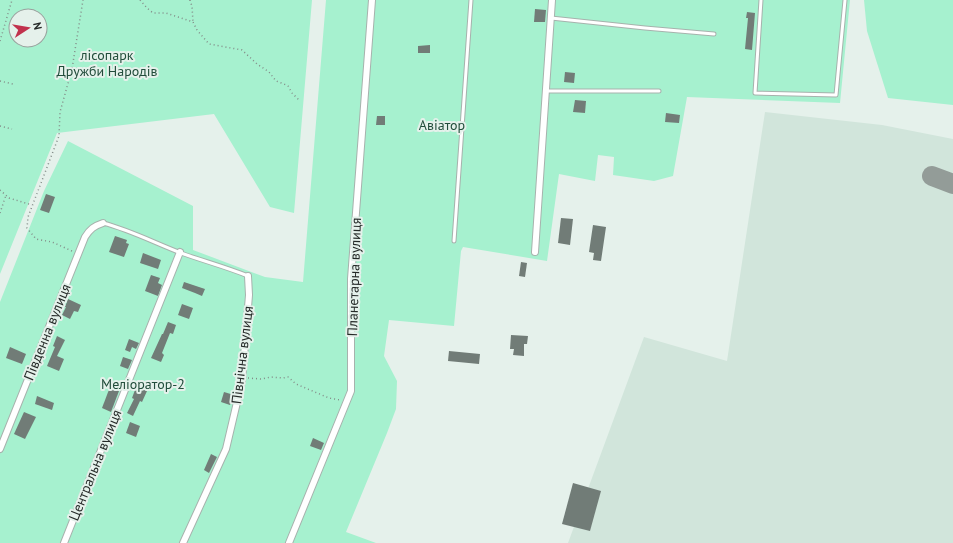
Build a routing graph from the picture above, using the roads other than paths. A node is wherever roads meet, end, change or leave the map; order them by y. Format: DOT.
graph roads {
  1 [pos="372,0"];
  2 [pos="471,0"];
  3 [pos="552,0"];
  4 [pos="761,0"];
  5 [pos="845,0"];
  6 [pos="551,18"];
  7 [pos="714,34"];
  8 [pos="546,91"];
  9 [pos="659,91"];
  10 [pos="103,223"];
  11 [pos="454,241"];
  12 [pos="180,252"];
  13 [pos="535,252"];
  14 [pos="248,276"];
  15 [pos="0,449"];
  16 [pos="64,543"];
  17 [pos="183,543"];
  18 [pos="289,543"];
  1 -- 18 [label="street, Планетарна вулиця"];
  2 -- 11 [label="lane"];
  3 -- 6 [label="street"];
  4 -- 5 [label="lane"];
  6 -- 7 [label="lane"];
  6 -- 8 [label="street"];
  8 -- 9 [label="lane"];
  8 -- 13 [label="street"];
  10 -- 12 [label="lane"];
  10 -- 15 [label="street, Південна вулиця"];
  12 -- 14 [label="lane"];
  12 -- 16 [label="street, Центральна вулиця"];
  14 -- 17 [label="street, Північна вулиця"];
}
